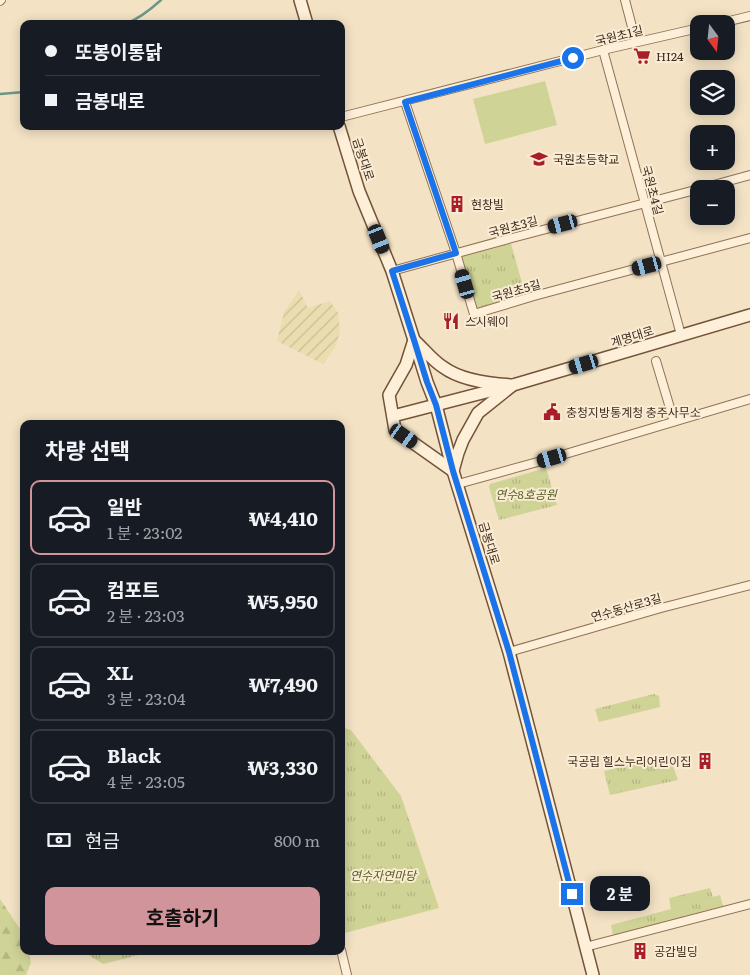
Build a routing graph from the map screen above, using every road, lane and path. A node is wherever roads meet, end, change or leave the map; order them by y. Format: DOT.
graph roads {
  1 [pos="300,0"];
  2 [pos="625,0"];
  3 [pos="750,16"];
  4 [pos="306,20"];
  5 [pos="735,20"];
  6 [pos="690,30"];
  7 [pos="636,42"];
  8 [pos="603,50"];
  9 [pos="405,102"];
  10 [pos="345,117"];
  11 [pos="340,130"];
  12 [pos="750,175"];
  13 [pos="732,180"];
  14 [pos="690,191"];
  15 [pos="645,203"];
  16 [pos="750,238"];
  17 [pos="456,253"];
  18 [pos="661,262"];
  19 [pos="392,271"];
  20 [pos="750,315"];
  21 [pos="681,335"];
  22 [pos="414,340"];
  23 [pos="656,361"];
  24 [pos="513,385"];
  25 [pos="750,399"];
  26 [pos="436,405"];
  27 [pos="393,416"];
  28 [pos="673,418"];
  29 [pos="453,471"];
  30 [pos="458,484"];
  31 [pos="750,585"];
  32 [pos="509,652"];
  33 [pos="750,904"];
  34 [pos="585,947"];
  35 [pos="342,955"];
  36 [pos="347,975"];
  37 [pos="593,975"];
  1 -- 4 [label="street"];
  2 -- 7 [label="street"];
  3 -- 5 [label="street"];
  6 -- 7 [label="street, 국원초1길"];
  7 -- 8 [label="street, 국원초1길"];
  8 -- 9 [label="street, 국원초1길"];
  8 -- 15 [label="street, 국원초4길"];
  9 -- 10 [label="street, 국원초1길"];
  9 -- 17 [label="street, 국원초5길"];
  11 -- 19 [label="street, 금봉대로"];
  12 -- 13 [label="street, 국원초3길"];
  14 -- 15 [label="street, 국원초3길"];
  15 -- 17 [label="street, 국원초3길"];
  15 -- 18 [label="street, 국원초4길"];
  16 -- 18 [label="street, 국원초5길"];
  17 -- 18 [label="street, 국원초5길"];
  17 -- 19 [label="street, 국원초3길"];
  18 -- 21 [label="street, 국원초4길"];
  19 -- 22 [label="street, 금봉대로"];
  20 -- 21 [label="street, 계명대로"];
  21 -- 24 [label="street, 계명대로"];
  22 -- 24 [label="street"];
  22 -- 26 [label="street, 금봉대로"];
  22 -- 27 [label="street"];
  23 -- 28 [label="street"];
  24 -- 26 [label="street, 계명대로"];
  24 -- 29 [label="street"];
  25 -- 30 [label="street"];
  26 -- 27 [label="street, 계명대로"];
  26 -- 29 [label="street, 금봉대로"];
  27 -- 29 [label="street"];
  29 -- 30 [label="street, 금봉대로"];
  30 -- 32 [label="street, 금봉대로"];
  31 -- 32 [label="street, 연수동산로3길"];
  32 -- 34 [label="street, 금봉대로"];
  33 -- 34 [label="street"];
  34 -- 37 [label="street, 금봉대로"];
  35 -- 36 [label="street"];
}
